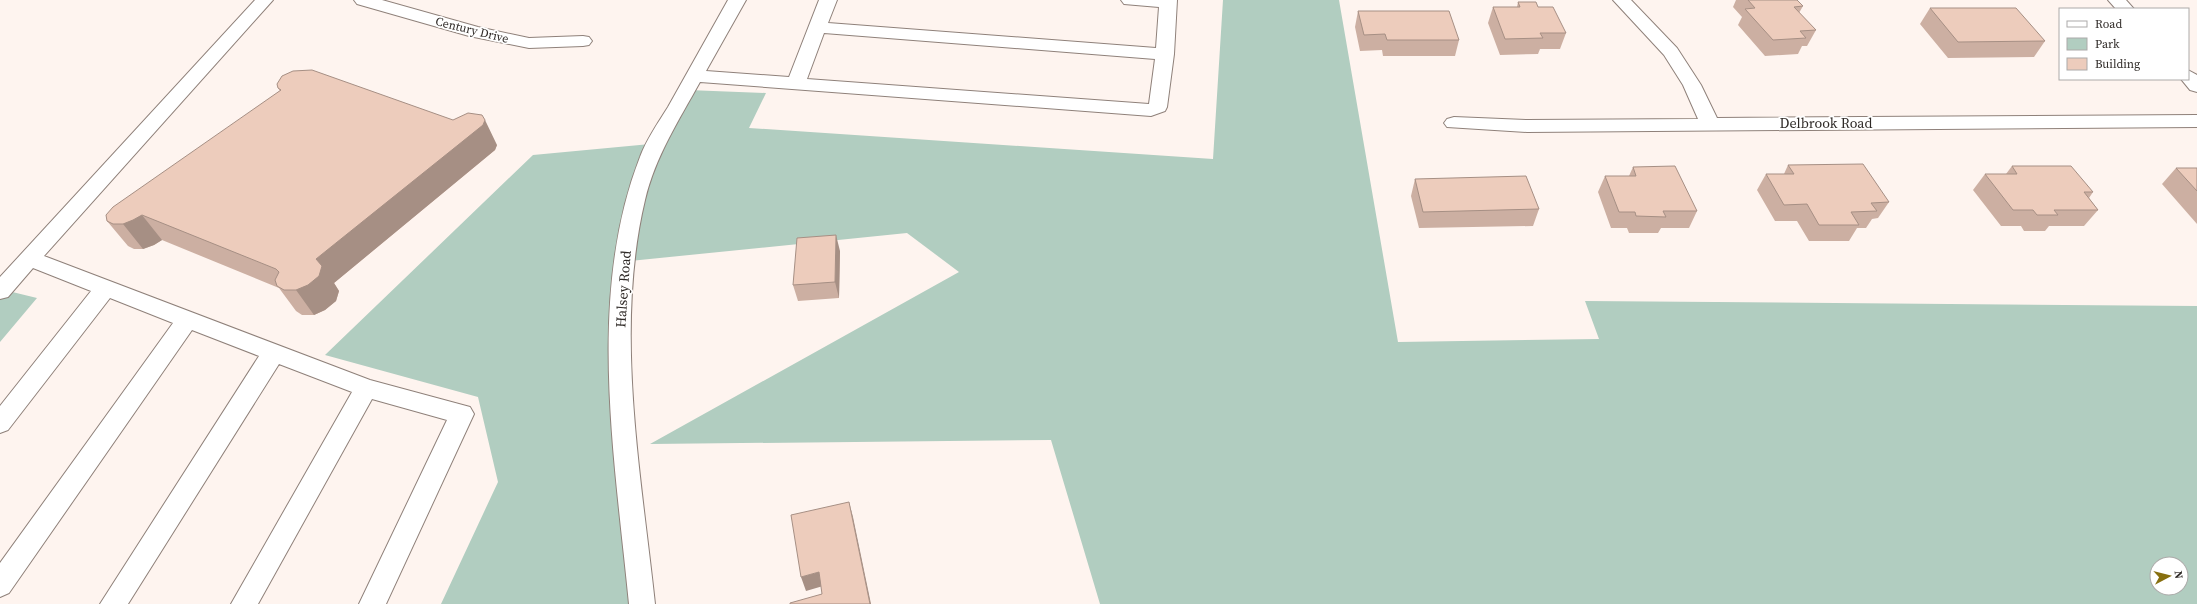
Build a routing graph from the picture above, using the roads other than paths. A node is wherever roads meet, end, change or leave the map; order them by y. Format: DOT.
graph roads {
  1 [pos="264,0"];
  2 [pos="363,0"];
  3 [pos="737,0"];
  4 [pos="828,0"];
  5 [pos="1130,0"];
  6 [pos="1622,0"];
  7 [pos="2117,0"];
  8 [pos="1168,1"];
  9 [pos="2124,8"];
  10 [pos="817,27"];
  11 [pos="583,41"];
  12 [pos="1165,54"];
  13 [pos="693,76"];
  14 [pos="2189,77"];
  15 [pos="796,84"];
  16 [pos="2197,86"];
  17 [pos="2197,121"];
  18 [pos="1454,124"];
  19 [pos="1710,124"];
  20 [pos="30,259"];
  21 [pos="106,288"];
  22 [pos="0,291"];
  23 [pos="188,319"];
  24 [pos="274,352"];
  25 [pos="366,388"];
  26 [pos="0,423"];
  27 [pos="0,585"];
  28 [pos="113,604"];
  29 [pos="244,604"];
  30 [pos="372,604"];
  31 [pos="642,604"];
  1 -- 20 [label="street"];
  2 -- 11 [label="street, Century Drive"];
  3 -- 13 [label="street, Halsey Road"];
  4 -- 10 [label="street"];
  5 -- 8 [label="street"];
  6 -- 19 [label="street"];
  7 -- 9 [label="street"];
  8 -- 12 [label="street"];
  10 -- 12 [label="street"];
  10 -- 15 [label="street"];
  12 -- 15 [label="street"];
  13 -- 15 [label="street"];
  13 -- 31 [label="street, Halsey Road"];
  14 -- 16 [label="street"];
  17 -- 19 [label="street, Delbrook Road"];
  18 -- 19 [label="street, Delbrook Road"];
  20 -- 21 [label="street"];
  20 -- 22 [label="street"];
  21 -- 23 [label="street"];
  21 -- 26 [label="street"];
  23 -- 24 [label="street"];
  23 -- 27 [label="street"];
  24 -- 25 [label="street"];
  24 -- 28 [label="street"];
  25 -- 29 [label="street"];
  25 -- 30 [label="street"];
}
